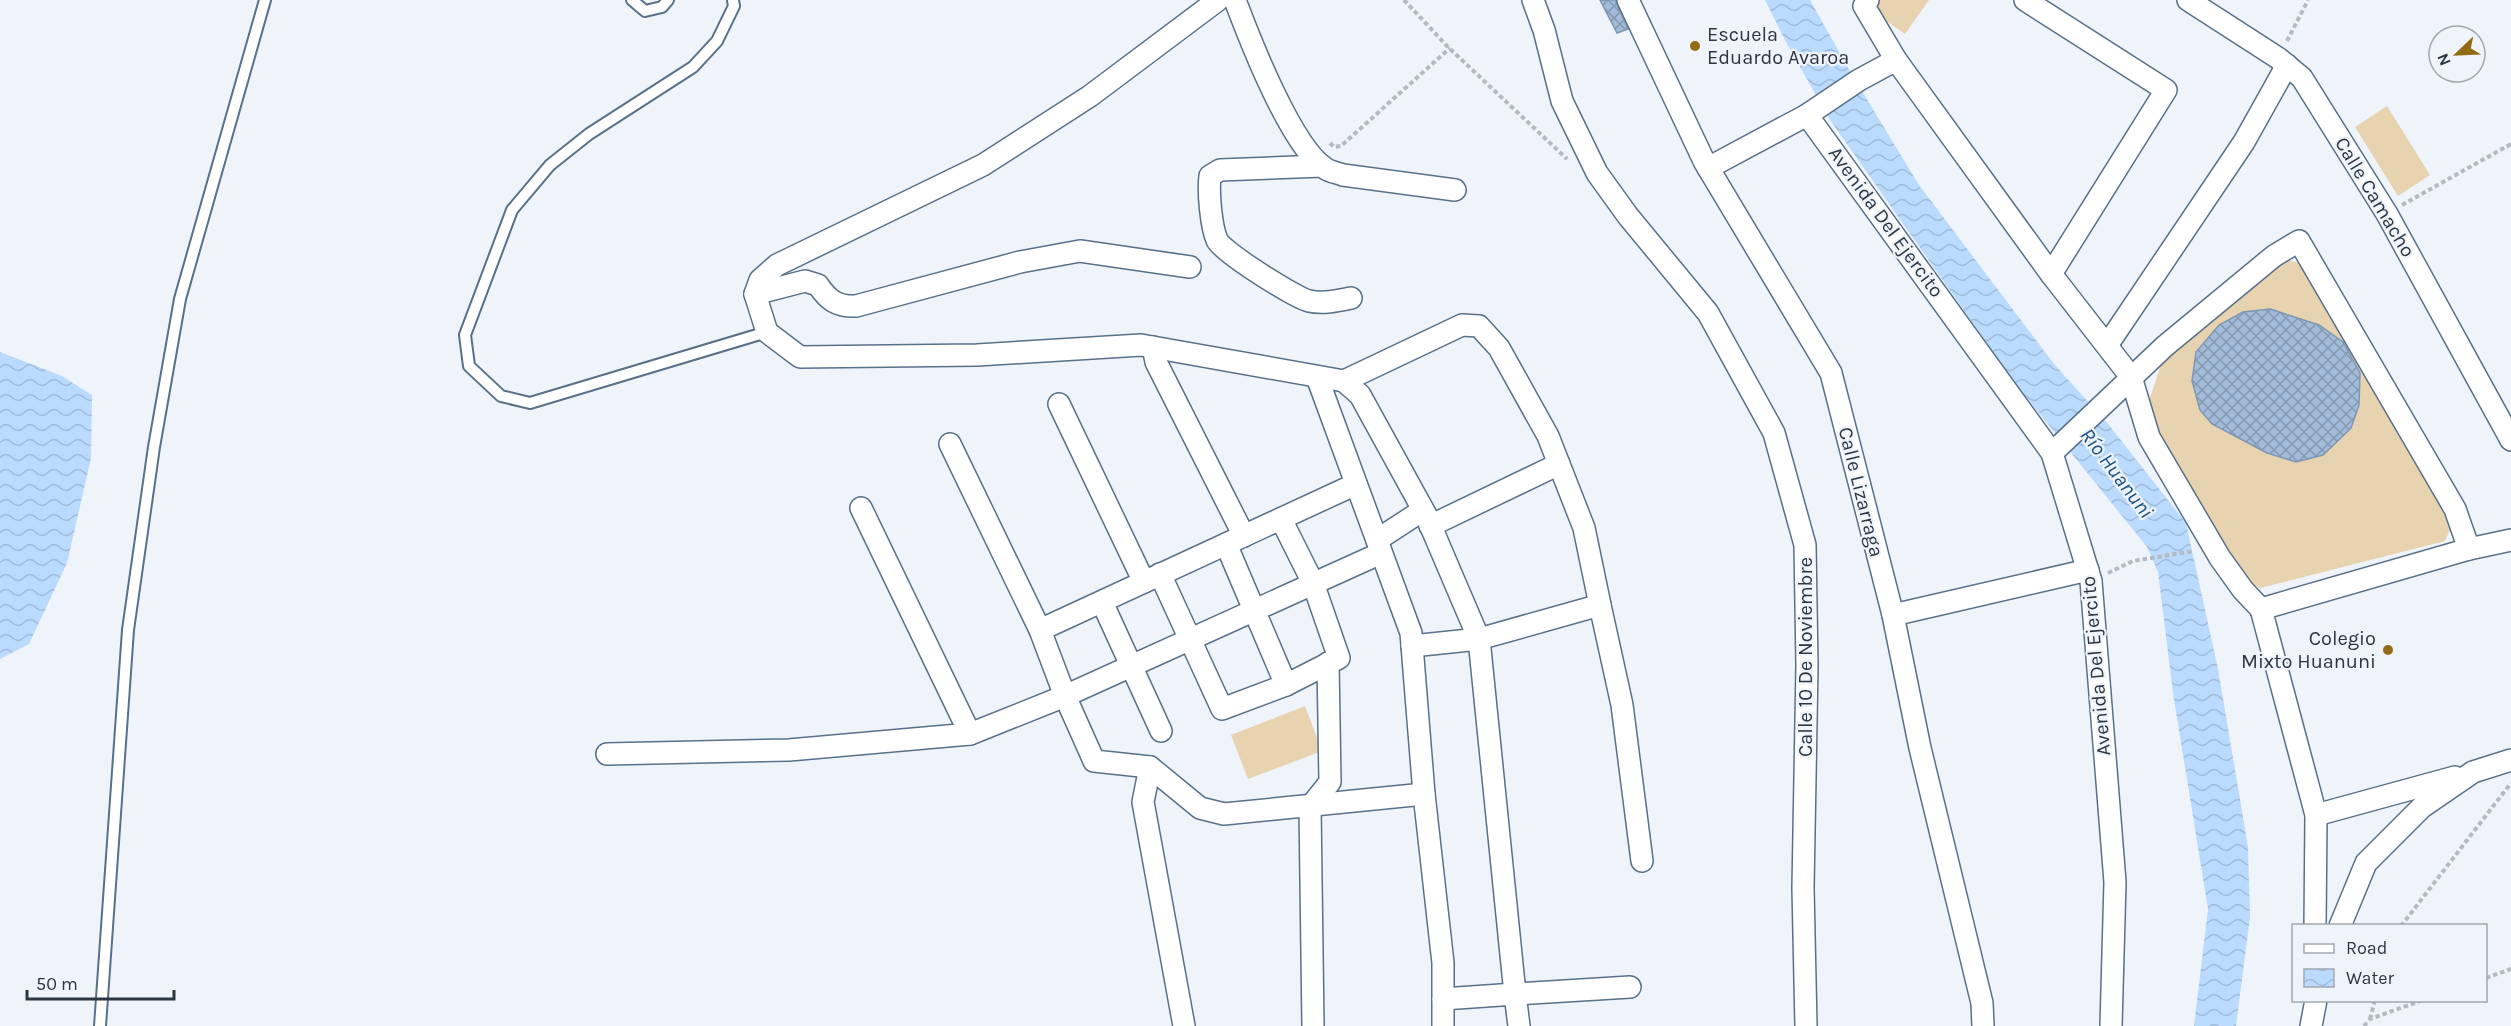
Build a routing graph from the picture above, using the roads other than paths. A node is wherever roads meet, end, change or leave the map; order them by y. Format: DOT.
graph roads {
  1 [pos="265,0"];
  2 [pos="632,0"];
  3 [pos="668,0"];
  4 [pos="733,0"];
  5 [pos="1218,0"];
  6 [pos="1235,0"];
  7 [pos="1533,0"];
  8 [pos="1628,0"];
  9 [pos="1868,0"];
  10 [pos="2025,0"];
  11 [pos="2188,0"];
  12 [pos="1896,60"];
  13 [pos="2283,62"];
  14 [pos="1813,111"];
  15 [pos="1322,166"];
  16 [pos="1708,168"];
  17 [pos="1455,190"];
  18 [pos="1190,267"];
  19 [pos="2051,274"];
  20 [pos="755,294"];
  21 [pos="1351,298"];
  22 [pos="767,332"];
  23 [pos="2108,344"];
  24 [pos="1153,347"];
  25 [pos="1317,377"];
  26 [pos="2131,377"];
  27 [pos="1344,381"];
  28 [pos="1059,404"];
  29 [pos="2511,440"];
  30 [pos="950,444"];
  31 [pos="2057,448"];
  32 [pos="1558,464"];
  33 [pos="1356,484"];
  34 [pos="861,508"];
  35 [pos="1427,518"];
  36 [pos="1281,519"];
  37 [pos="1235,540"];
  38 [pos="2511,540"];
  39 [pos="1379,546"];
  40 [pos="2469,549"];
  41 [pos="2090,575"];
  42 [pos="1152,578"];
  43 [pos="1313,583"];
  44 [pos="1102,602"];
  45 [pos="1600,605"];
  46 [pos="2261,609"];
  47 [pos="1253,610"];
  48 [pos="1893,615"];
  49 [pos="1040,630"];
  50 [pos="1190,639"];
  51 [pos="1479,639"];
  52 [pos="1412,646"];
  53 [pos="1329,663"];
  54 [pos="1131,666"];
  55 [pos="1286,685"];
  56 [pos="1065,696"];
  57 [pos="1161,731"];
  58 [pos="970,734"];
  59 [pos="607,754"];
  60 [pos="2511,760"];
  61 [pos="1150,767"];
  62 [pos="2473,772"];
  63 [pos="1424,794"];
  64 [pos="1310,807"];
  65 [pos="2316,815"];
  66 [pos="1642,861"];
  67 [pos="2315,924"];
  68 [pos="2341,924"];
  69 [pos="1630,987"];
  70 [pos="1515,994"];
  71 [pos="1443,999"];
  72 [pos="2316,1002"];
  73 [pos="100,1026"];
  74 [pos="1184,1026"];
  75 [pos="1313,1026"];
  76 [pos="1443,1026"];
  77 [pos="1519,1026"];
  78 [pos="1806,1026"];
  79 [pos="1983,1026"];
  80 [pos="2111,1026"];
  81 [pos="2311,1026"];
  1 -- 73 [label="lane"];
  2 -- 3 [label="lane"];
  4 -- 22 [label="lane"];
  5 -- 20 [label="street"];
  6 -- 15 [label="street"];
  7 -- 78 [label="street, Calle 10 De Noviembre"];
  8 -- 16 [label="street, Calle Lizarraga"];
  9 -- 12 [label="street"];
  10 -- 19 [label="street"];
  11 -- 13 [label="street, Calle Camacho"];
  12 -- 14 [label="street"];
  12 -- 19 [label="street"];
  13 -- 23 [label="street"];
  13 -- 29 [label="street, Calle Camacho"];
  14 -- 16 [label="street"];
  14 -- 31 [label="street, Avenida Del Ejercito"];
  15 -- 17 [label="street"];
  15 -- 21 [label="street"];
  16 -- 48 [label="street, Calle Lizarraga"];
  18 -- 20 [label="street"];
  19 -- 23 [label="street"];
  20 -- 22 [label="street"];
  22 -- 24 [label="street"];
  23 -- 26 [label="street"];
  24 -- 25 [label="street"];
  24 -- 37 [label="street"];
  25 -- 27 [label="street"];
  25 -- 33 [label="street"];
  26 -- 31 [label="street"];
  26 -- 40 [label="street"];
  26 -- 46 [label="street"];
  27 -- 32 [label="street"];
  27 -- 35 [label="street"];
  28 -- 42 [label="street"];
  30 -- 49 [label="street"];
  31 -- 41 [label="street, Avenida Del Ejercito"];
  32 -- 35 [label="street"];
  32 -- 45 [label="street"];
  33 -- 36 [label="street"];
  33 -- 39 [label="street"];
  34 -- 58 [label="street"];
  35 -- 39 [label="street"];
  35 -- 51 [label="street"];
  36 -- 37 [label="street"];
  36 -- 43 [label="street"];
  37 -- 42 [label="street"];
  37 -- 47 [label="street"];
  38 -- 40 [label="street"];
  39 -- 43 [label="street"];
  39 -- 52 [label="street"];
  40 -- 46 [label="street"];
  41 -- 48 [label="street"];
  41 -- 80 [label="street, Avenida Del Ejercito"];
  42 -- 44 [label="street"];
  42 -- 50 [label="street"];
  43 -- 47 [label="street"];
  43 -- 53 [label="street"];
  44 -- 49 [label="street"];
  44 -- 54 [label="street"];
  45 -- 51 [label="street"];
  45 -- 66 [label="street"];
  46 -- 65 [label="street"];
  47 -- 50 [label="street"];
  47 -- 55 [label="street"];
  48 -- 79 [label="street, Calle Lizarraga"];
  49 -- 56 [label="street"];
  50 -- 54 [label="street"];
  50 -- 55 [label="street"];
  51 -- 52 [label="street"];
  51 -- 70 [label="street"];
  52 -- 63 [label="street"];
  53 -- 55 [label="street"];
  53 -- 64 [label="street"];
  54 -- 56 [label="street"];
  54 -- 57 [label="street"];
  56 -- 58 [label="street"];
  56 -- 61 [label="street"];
  58 -- 59 [label="street"];
  60 -- 62 [label="street"];
  61 -- 64 [label="street"];
  61 -- 74 [label="street"];
  62 -- 65 [label="street"];
  62 -- 68 [label="street"];
  63 -- 64 [label="street"];
  63 -- 71 [label="street"];
  64 -- 75 [label="street"];
  65 -- 67 [label="street"];
  69 -- 70 [label="street"];
  70 -- 71 [label="street"];
  70 -- 77 [label="street"];
  71 -- 76 [label="street"];
  72 -- 81 [label="street"];
}
